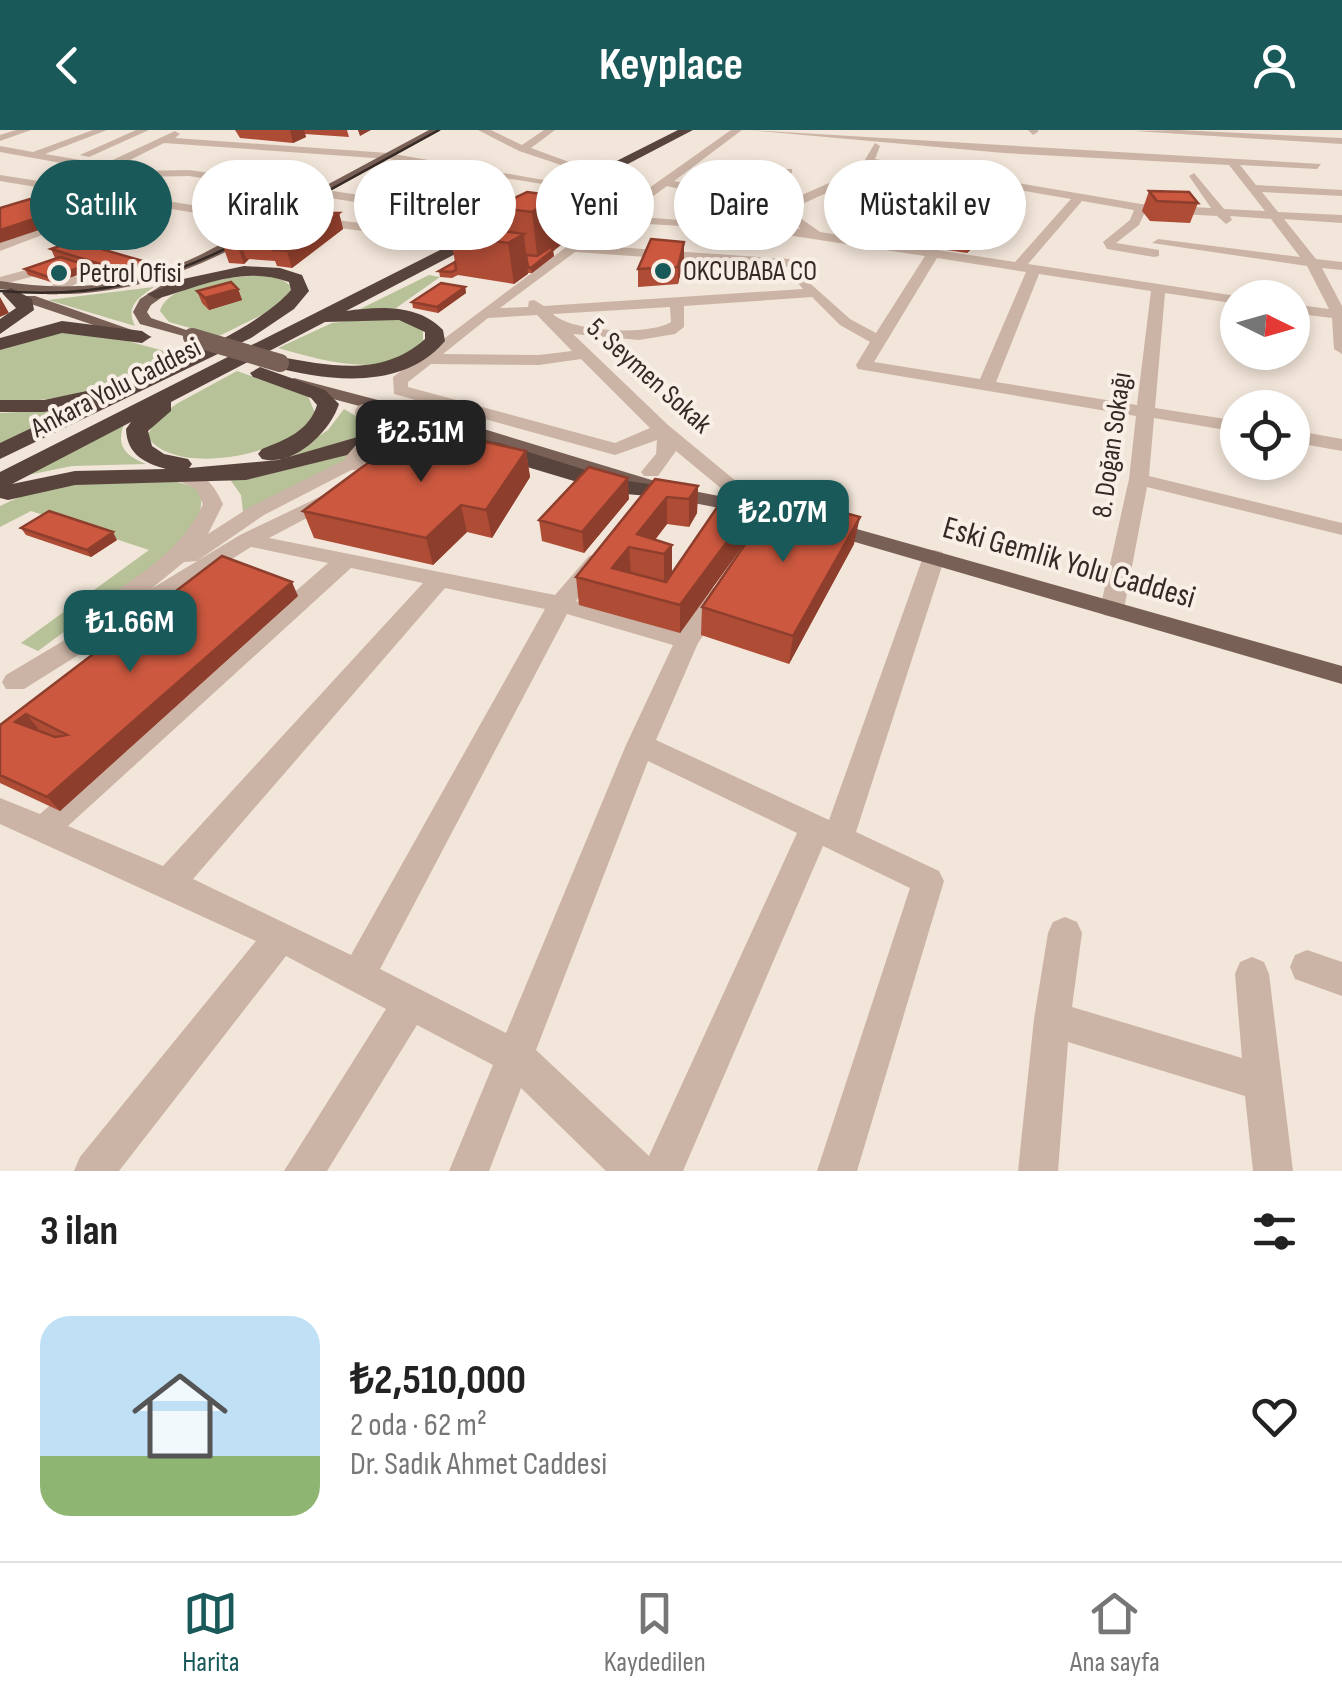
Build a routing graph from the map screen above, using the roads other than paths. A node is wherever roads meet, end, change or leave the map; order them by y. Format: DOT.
graph roads {
  1 [pos="26,130"];
  2 [pos="102,130"];
  3 [pos="144,130"];
  4 [pos="184,130"];
  5 [pos="436,130"];
  6 [pos="483,130"];
  7 [pos="550,130"];
  8 [pos="659,130"];
  9 [pos="687,130"];
  10 [pos="753,130"];
  11 [pos="884,130"];
  12 [pos="1139,131"];
  13 [pos="1194,132"];
  14 [pos="810,133"];
  15 [pos="737,137"];
  16 [pos="0,138"];
  17 [pos="1283,138"];
  18 [pos="162,140"];
  19 [pos="1342,141"];
  20 [pos="200,143"];
  21 [pos="796,147"];
  22 [pos="0,149"];
  23 [pos="522,149"];
  24 [pos="873,151"];
  25 [pos="33,155"];
  26 [pos="1302,155"];
  27 [pos="388,156"];
  28 [pos="1328,156"];
  29 [pos="1212,157"];
  30 [pos="1152,158"];
  31 [pos="66,160"];
  32 [pos="74,160"];
  33 [pos="121,160"];
  34 [pos="557,160"];
  35 [pos="599,160"];
  36 [pos="890,160"];
  37 [pos="1233,163"];
  38 [pos="0,164"];
  39 [pos="172,173"];
  40 [pos="189,173"];
  41 [pos="192,173"];
  42 [pos="1175,174"];
  43 [pos="1194,176"];
  44 [pos="1211,177"];
  45 [pos="1228,178"];
  46 [pos="536,179"];
  47 [pos="2,180"];
  48 [pos="172,180"];
  49 [pos="665,182"];
  50 [pos="334,183"];
  51 [pos="30,184"];
  52 [pos="674,184"];
  53 [pos="1249,184"];
  54 [pos="1026,185"];
  55 [pos="654,190"];
  56 [pos="1342,193"];
  57 [pos="1079,197"];
  58 [pos="804,198"];
  59 [pos="1220,213"];
  60 [pos="1138,215"];
  61 [pos="1275,216"];
  62 [pos="1342,219"];
  63 [pos="804,225"];
  64 [pos="1216,228"];
  65 [pos="1269,231"];
  66 [pos="1288,232"];
  67 [pos="804,233"];
  68 [pos="1306,233"];
  69 [pos="818,235"];
  70 [pos="30,236"];
  71 [pos="824,236"];
  72 [pos="0,247"];
  73 [pos="1156,248"];
  74 [pos="220,250"];
  75 [pos="229,250"];
  76 [pos="416,250"];
  77 [pos="572,250"];
  78 [pos="604,250"];
  79 [pos="779,250"];
  80 [pos="920,250"];
  81 [pos="934,252"];
  82 [pos="789,263"];
  83 [pos="1313,264"];
  84 [pos="1342,266"];
  85 [pos="1026,268"];
  86 [pos="41,270"];
  87 [pos="68,278"];
  88 [pos="349,283"];
  89 [pos="3,287"];
  90 [pos="518,287"];
  91 [pos="1150,287"];
  92 [pos="52,292"];
  93 [pos="813,293"];
  94 [pos="156,294"];
  95 [pos="1220,297"];
  96 [pos="315,300"];
  97 [pos="677,304"];
  98 [pos="1310,310"];
  99 [pos="542,312"];
  100 [pos="484,314"];
  101 [pos="1340,314"];
  102 [pos="0,328"];
  103 [pos="555,328"];
  104 [pos="142,337"];
  105 [pos="878,340"];
  106 [pos="230,342"];
  107 [pos="0,344"];
  108 [pos="260,349"];
  109 [pos="1342,349"];
  110 [pos="180,354"];
  111 [pos="583,354"];
  112 [pos="427,359"];
  113 [pos="270,368"];
  114 [pos="220,370"];
  115 [pos="986,386"];
  116 [pos="333,394"];
  117 [pos="0,406"];
  118 [pos="1146,413"];
  119 [pos="1220,424"];
  120 [pos="664,432"];
  121 [pos="1310,439"];
  122 [pos="1342,445"];
  123 [pos="0,452"];
  124 [pos="507,454"];
  125 [pos="430,461"];
  126 [pos="184,476"];
  127 [pos="1139,479"];
  128 [pos="0,481"];
  129 [pos="362,484"];
  130 [pos="660,486"];
  131 [pos="0,496"];
  132 [pos="747,500"];
  133 [pos="779,513"];
  134 [pos="1342,529"];
  135 [pos="248,540"];
  136 [pos="756,542"];
  137 [pos="934,557"];
  138 [pos="345,561"];
  139 [pos="734,571"];
  140 [pos="439,580"];
  141 [pos="560,604"];
  142 [pos="108,608"];
  143 [pos="1112,609"];
  144 [pos="687,641"];
  145 [pos="1342,675"];
  146 [pos="7,688"];
  147 [pos="640,745"];
  148 [pos="0,810"];
  149 [pos="42,830"];
  150 [pos="827,833"];
  151 [pos="168,884"];
  152 [pos="1066,933"];
  153 [pos="280,936"];
  154 [pos="1307,967"];
  155 [pos="1252,974"];
  156 [pos="358,976"];
  157 [pos="1342,979"];
  158 [pos="411,1003"];
  159 [pos="1052,1019"];
  160 [pos="516,1057"];
  161 [pos="1263,1083"];
  162 [pos="94,1171"];
  163 [pos="304,1171"];
  164 [pos="469,1171"];
  165 [pos="635,1171"];
  166 [pos="663,1171"];
  167 [pos="838,1171"];
  168 [pos="1038,1171"];
  169 [pos="1273,1171"];
  1 -- 16 [label="street"];
  2 -- 25 [label="street"];
  3 -- 32 [label="street"];
  4 -- 18 [label="street"];
  5 -- 27 [label="main road"];
  6 -- 23 [label="street"];
  7 -- 23 [label="street"];
  8 -- 35 [label="highway"];
  9 -- 108 [label="highway"];
  10 -- 14 [label="street"];
  11 -- 24 [label="street"];
  12 -- 13 [label="street"];
  12 -- 30 [label="street"];
  13 -- 17 [label="street"];
  13 -- 29 [label="street"];
  14 -- 24 [label="street"];
  15 -- 49 [label="street"];
  17 -- 19 [label="street"];
  17 -- 26 [label="street"];
  18 -- 20 [label="street"];
  18 -- 33 [label="street"];
  20 -- 27 [label="street"];
  20 -- 40 [label="street"];
  21 -- 24 [label="street"];
  22 -- 25 [label="street"];
  23 -- 34 [label="street"];
  24 -- 30 [label="street"];
  24 -- 36 [label="street"];
  24 -- 58 [label="street"];
  25 -- 31 [label="street"];
  25 -- 38 [label="street"];
  26 -- 28 [label="street"];
  26 -- 29 [label="street"];
  26 -- 37 [label="street"];
  27 -- 46 [label="street"];
  27 -- 50 [label="main road"];
  29 -- 30 [label="street"];
  29 -- 37 [label="street"];
  37 -- 53 [label="street"];
  39 -- 40 [label="street"];
  40 -- 41 [label="street"];
  40 -- 48 [label="street"];
  42 -- 43 [label="street"];
  43 -- 44 [label="street"];
  43 -- 59 [label="street"];
  45 -- 53 [label="street"];
  47 -- 51 [label="street"];
  49 -- 52 [label="street"];
  49 -- 55 [label="street"];
  53 -- 56 [label="street"];
  53 -- 61 [label="street"];
  54 -- 57 [label="street"];
  57 -- 60 [label="street"];
  57 -- 85 [label="street"];
  59 -- 60 [label="street"];
  59 -- 61 [label="street"];
  59 -- 64 [label="street"];
  60 -- 73 [label="street, 8. Doğan Sokağı"];
  60 -- 73 [label="street"];
  61 -- 62 [label="street"];
  61 -- 66 [label="street"];
  63 -- 69 [label="street"];
  65 -- 66 [label="street"];
  66 -- 68 [label="street"];
  66 -- 83 [label="street"];
  67 -- 69 [label="street"];
  69 -- 71 [label="street"];
  70 -- 72 [label="street"];
  73 -- 83 [label="street"];
  73 -- 91 [label="street, 8. Doğan Sokağı"];
  74 -- 92 [label="main road"];
  75 -- 94 [label="main road"];
  76 -- 88 [label="highway"];
  77 -- 90 [label="street"];
  78 -- 82 [label="street"];
  79 -- 82 [label="street"];
  80 -- 81 [label="street"];
  81 -- 85 [label="street"];
  81 -- 105 [label="street"];
  82 -- 93 [label="street"];
  83 -- 84 [label="street"];
  83 -- 101 [label="street"];
  85 -- 91 [label="street"];
  85 -- 115 [label="street"];
  86 -- 89 [label="street"];
  87 -- 92 [label="street"];
  89 -- 92 [label="main road"];
  89 -- 102 [label="highway"];
  89 -- 104 [label="main road"];
  90 -- 99 [label="street, 5. Seymen Sokak"];
  90 -- 100 [label="street"];
  91 -- 95 [label="street"];
  91 -- 118 [label="street, 8. Doğan Sokağı"];
  93 -- 97 [label="street"];
  93 -- 105 [label="street"];
  94 -- 106 [label="highway"];
  94 -- 113 [label="main road, bridge"];
  96 -- 106 [label="highway"];
  97 -- 99 [label="street"];
  97 -- 103 [label="street"];
  98 -- 101 [label="street"];
  99 -- 100 [label="street"];
  99 -- 103 [label="street, 5. Seymen Sokak"];
  100 -- 112 [label="street"];
  101 -- 109 [label="street"];
  103 -- 111 [label="street, 5. Seymen Sokak"];
  104 -- 107 [label="highway"];
  104 -- 110 [label="main road"];
  105 -- 115 [label="street"];
  106 -- 110 [label="highway, Ankara Yolu Caddesi"];
  108 -- 113 [label="highway"];
  108 -- 114 [label="highway, Ankara Yolu Caddesi"];
  110 -- 113 [label="main road"];
  110 -- 117 [label="highway"];
  110 -- 123 [label="highway, Ankara Yolu Caddesi"];
  111 -- 112 [label="street"];
  111 -- 120 [label="street, 5. Seymen Sokak"];
  112 -- 120 [label="street"];
  113 -- 114 [label="highway"];
  113 -- 116 [label="main road"];
  113 -- 130 [label="main road"];
  114 -- 128 [label="highway, Ankara Yolu Caddesi"];
  115 -- 118 [label="street"];
  116 -- 130 [label="main road"];
  116 -- 142 [label="street, bridge"];
  118 -- 119 [label="street"];
  118 -- 127 [label="street, 8. Doğan Sokağı"];
  120 -- 130 [label="street"];
  120 -- 132 [label="street, 5. Seymen Sokak"];
  121 -- 122 [label="street"];
  124 -- 125 [label="street"];
  124 -- 126 [label="highway"];
  124 -- 130 [label="highway"];
  126 -- 131 [label="highway"];
  126 -- 142 [label="street"];
  127 -- 134 [label="street"];
  127 -- 143 [label="street, 8. Doğan Sokağı"];
  129 -- 135 [label="street"];
  130 -- 132 [label="main road, Eski Gemlik Yolu Caddesi"];
  130 -- 133 [label="main road, Eski Gemlik Yolu Caddesi"];
  130 -- 141 [label="street"];
  132 -- 133 [label="main road, Eski Gemlik Yolu Caddesi"];
  133 -- 136 [label="street"];
  133 -- 137 [label="main road, Eski Gemlik Yolu Caddesi"];
  135 -- 138 [label="street"];
  135 -- 146 [label="street"];
  137 -- 143 [label="main road, Eski Gemlik Yolu Caddesi"];
  137 -- 150 [label="street"];
  138 -- 140 [label="street"];
  138 -- 149 [label="street"];
  139 -- 144 [label="street"];
  140 -- 141 [label="street"];
  140 -- 151 [label="street"];
  141 -- 144 [label="street"];
  141 -- 156 [label="street"];
  142 -- 146 [label="street"];
  143 -- 145 [label="main road, Eski Gemlik Yolu Caddesi"];
  144 -- 147 [label="street"];
  147 -- 150 [label="street"];
  147 -- 160 [label="street"];
  148 -- 149 [label="street"];
  149 -- 151 [label="street"];
  150 -- 166 [label="street"];
  150 -- 167 [label="street"];
  151 -- 153 [label="street"];
  152 -- 159 [label="street"];
  153 -- 156 [label="street"];
  153 -- 162 [label="street"];
  154 -- 157 [label="street"];
  155 -- 161 [label="street"];
  156 -- 158 [label="street"];
  158 -- 160 [label="street"];
  158 -- 163 [label="street"];
  159 -- 161 [label="street"];
  159 -- 168 [label="street"];
  160 -- 164 [label="street"];
  160 -- 165 [label="street"];
  161 -- 169 [label="street"];
}
